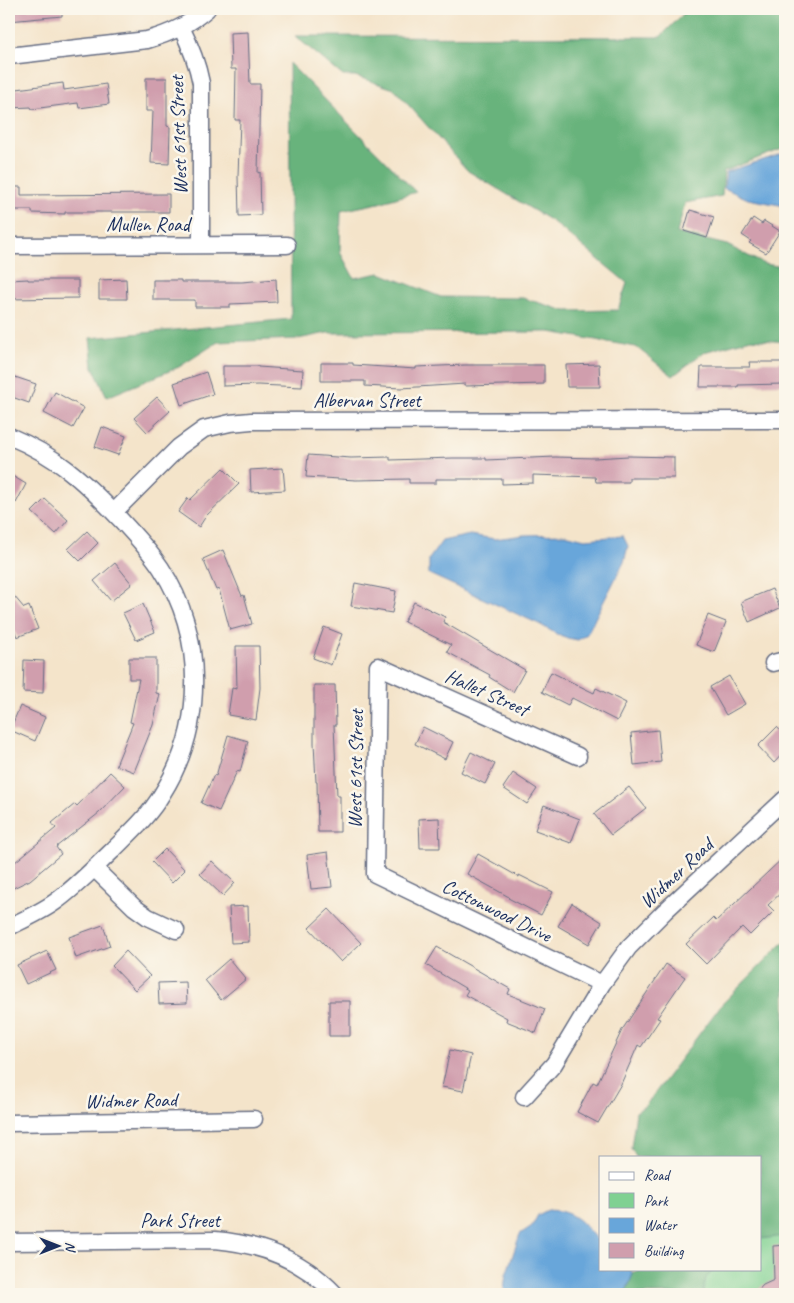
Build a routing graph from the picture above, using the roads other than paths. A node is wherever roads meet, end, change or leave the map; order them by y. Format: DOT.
graph roads {
  1 [pos="207,9"];
  2 [pos="181,27"];
  3 [pos="9,56"];
  4 [pos="201,245"];
  5 [pos="287,245"];
  6 [pos="9,246"];
  7 [pos="785,420"];
  8 [pos="9,436"];
  9 [pos="114,512"];
  10 [pos="378,666"];
  11 [pos="578,756"];
  12 [pos="785,799"];
  13 [pos="94,868"];
  14 [pos="375,874"];
  15 [pos="9,926"];
  16 [pos="176,930"];
  17 [pos="602,984"];
  18 [pos="524,1098"];
  19 [pos="254,1119"];
  20 [pos="9,1123"];
  21 [pos="9,1242"];
  22 [pos="335,1294"];
  1 -- 2 [label="street"];
  2 -- 3 [label="street"];
  2 -- 4 [label="street, West 61st Street"];
  4 -- 5 [label="street, Mullen Road"];
  4 -- 6 [label="street, Mullen Road"];
  7 -- 9 [label="street, Albervan Street"];
  8 -- 9 [label="street"];
  9 -- 13 [label="street"];
  10 -- 11 [label="street, Hallet Street"];
  10 -- 14 [label="street, West 61st Street"];
  12 -- 17 [label="street, Widmer Road"];
  13 -- 15 [label="street"];
  13 -- 16 [label="street"];
  14 -- 17 [label="street, Cottonwood Drive"];
  17 -- 18 [label="street, Widmer Road"];
  19 -- 20 [label="street, Widmer Road"];
  21 -- 22 [label="street, Park Street"];
}
